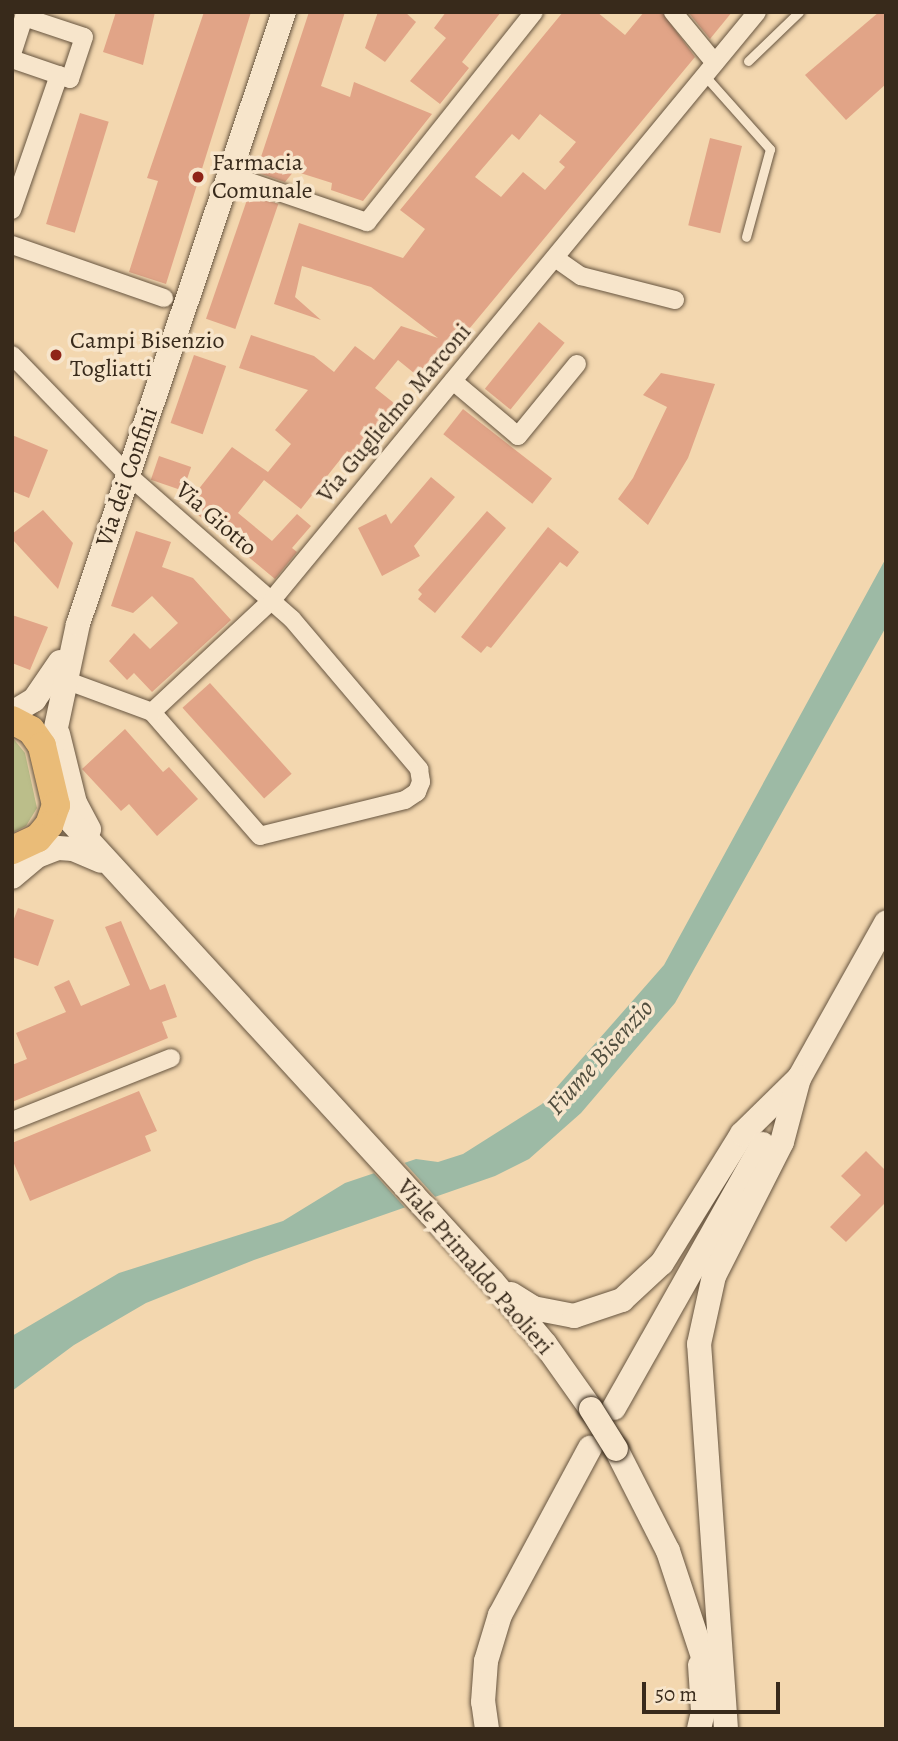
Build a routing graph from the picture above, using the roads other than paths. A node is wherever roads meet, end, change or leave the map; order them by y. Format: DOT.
graph roads {
  1 [pos="284,12"];
  2 [pos="534,12"];
  3 [pos="673,12"];
  4 [pos="757,12"];
  5 [pos="799,12"];
  6 [pos="12,56"];
  7 [pos="748,61"];
  8 [pos="710,69"];
  9 [pos="59,75"];
  10 [pos="229,175"];
  11 [pos="12,210"];
  12 [pos="746,237"];
  13 [pos="12,245"];
  14 [pos="555,257"];
  15 [pos="164,298"];
  16 [pos="675,300"];
  17 [pos="12,355"];
  18 [pos="577,364"];
  19 [pos="453,381"];
  20 [pos="128,475"];
  21 [pos="272,600"];
  22 [pos="78,624"];
  23 [pos="65,680"];
  24 [pos="152,712"];
  25 [pos="12,713"];
  26 [pos="55,719"];
  27 [pos="12,720"];
  28 [pos="48,765"];
  29 [pos="56,805"];
  30 [pos="63,847"];
  31 [pos="18,850"];
  32 [pos="119,873"];
  33 [pos="12,877"];
  34 [pos="886,923"];
  35 [pos="171,1058"];
  36 [pos="799,1078"];
  37 [pos="12,1121"];
  38 [pos="485,1274"];
  39 [pos="602,1408"];
  40 [pos="590,1448"];
  41 [pos="697,1629"];
  42 [pos="487,1729"];
  43 [pos="699,1729"];
  44 [pos="725,1729"];
  1 -- 10 [label="main road, Via dei Confini"];
  2 -- 10 [label="street"];
  3 -- 8 [label="street"];
  4 -- 8 [label="street, Via Guglielmo Marconi"];
  5 -- 7 [label="lane"];
  6 -- 9 [label="street"];
  6 -- 9 [label="street"];
  8 -- 12 [label="lane"];
  8 -- 14 [label="street, Via Guglielmo Marconi"];
  9 -- 11 [label="street"];
  10 -- 20 [label="main road, Via dei Confini"];
  13 -- 15 [label="street"];
  14 -- 16 [label="street"];
  14 -- 19 [label="street, Via Guglielmo Marconi"];
  17 -- 20 [label="street, Via Giotto"];
  18 -- 19 [label="street"];
  19 -- 21 [label="street, Via Guglielmo Marconi"];
  20 -- 21 [label="street, Via Giotto"];
  20 -- 22 [label="main road, Via dei Confini"];
  21 -- 24 [label="street, Via Guglielmo Marconi"];
  21 -- 24 [label="street, Via Giotto"];
  22 -- 23 [label="main road, Via dei Confini"];
  22 -- 25 [label="main road, Via dei Confini"];
  23 -- 24 [label="street"];
  23 -- 26 [label="main road, Via dei Confini"];
  26 -- 28 [label="main road, Via dei Confini"];
  26 -- 32 [label="main road"];
  27 -- 28 [label="main road, Via dei Confini"];
  28 -- 29 [label="main road, Via dei Confini"];
  29 -- 31 [label="main road"];
  29 -- 32 [label="main road, Viale Primaldo Paolieri"];
  30 -- 31 [label="main road, Viale Primaldo Paolieri"];
  30 -- 32 [label="main road, Viale Primaldo Paolieri"];
  30 -- 33 [label="main road"];
  32 -- 38 [label="main road, Viale Primaldo Paolieri"];
  34 -- 36 [label="main road"];
  35 -- 37 [label="street"];
  36 -- 38 [label="main road"];
  36 -- 39 [label="main road"];
  36 -- 44 [label="main road"];
  38 -- 39 [label="main road, Viale Primaldo Paolieri"];
  39 -- 41 [label="main road, Viale Primaldo Paolieri, bridge"];
  40 -- 42 [label="main road"];
  41 -- 43 [label="main road"];
  41 -- 44 [label="main road, Viale Primaldo Paolieri"];
}
